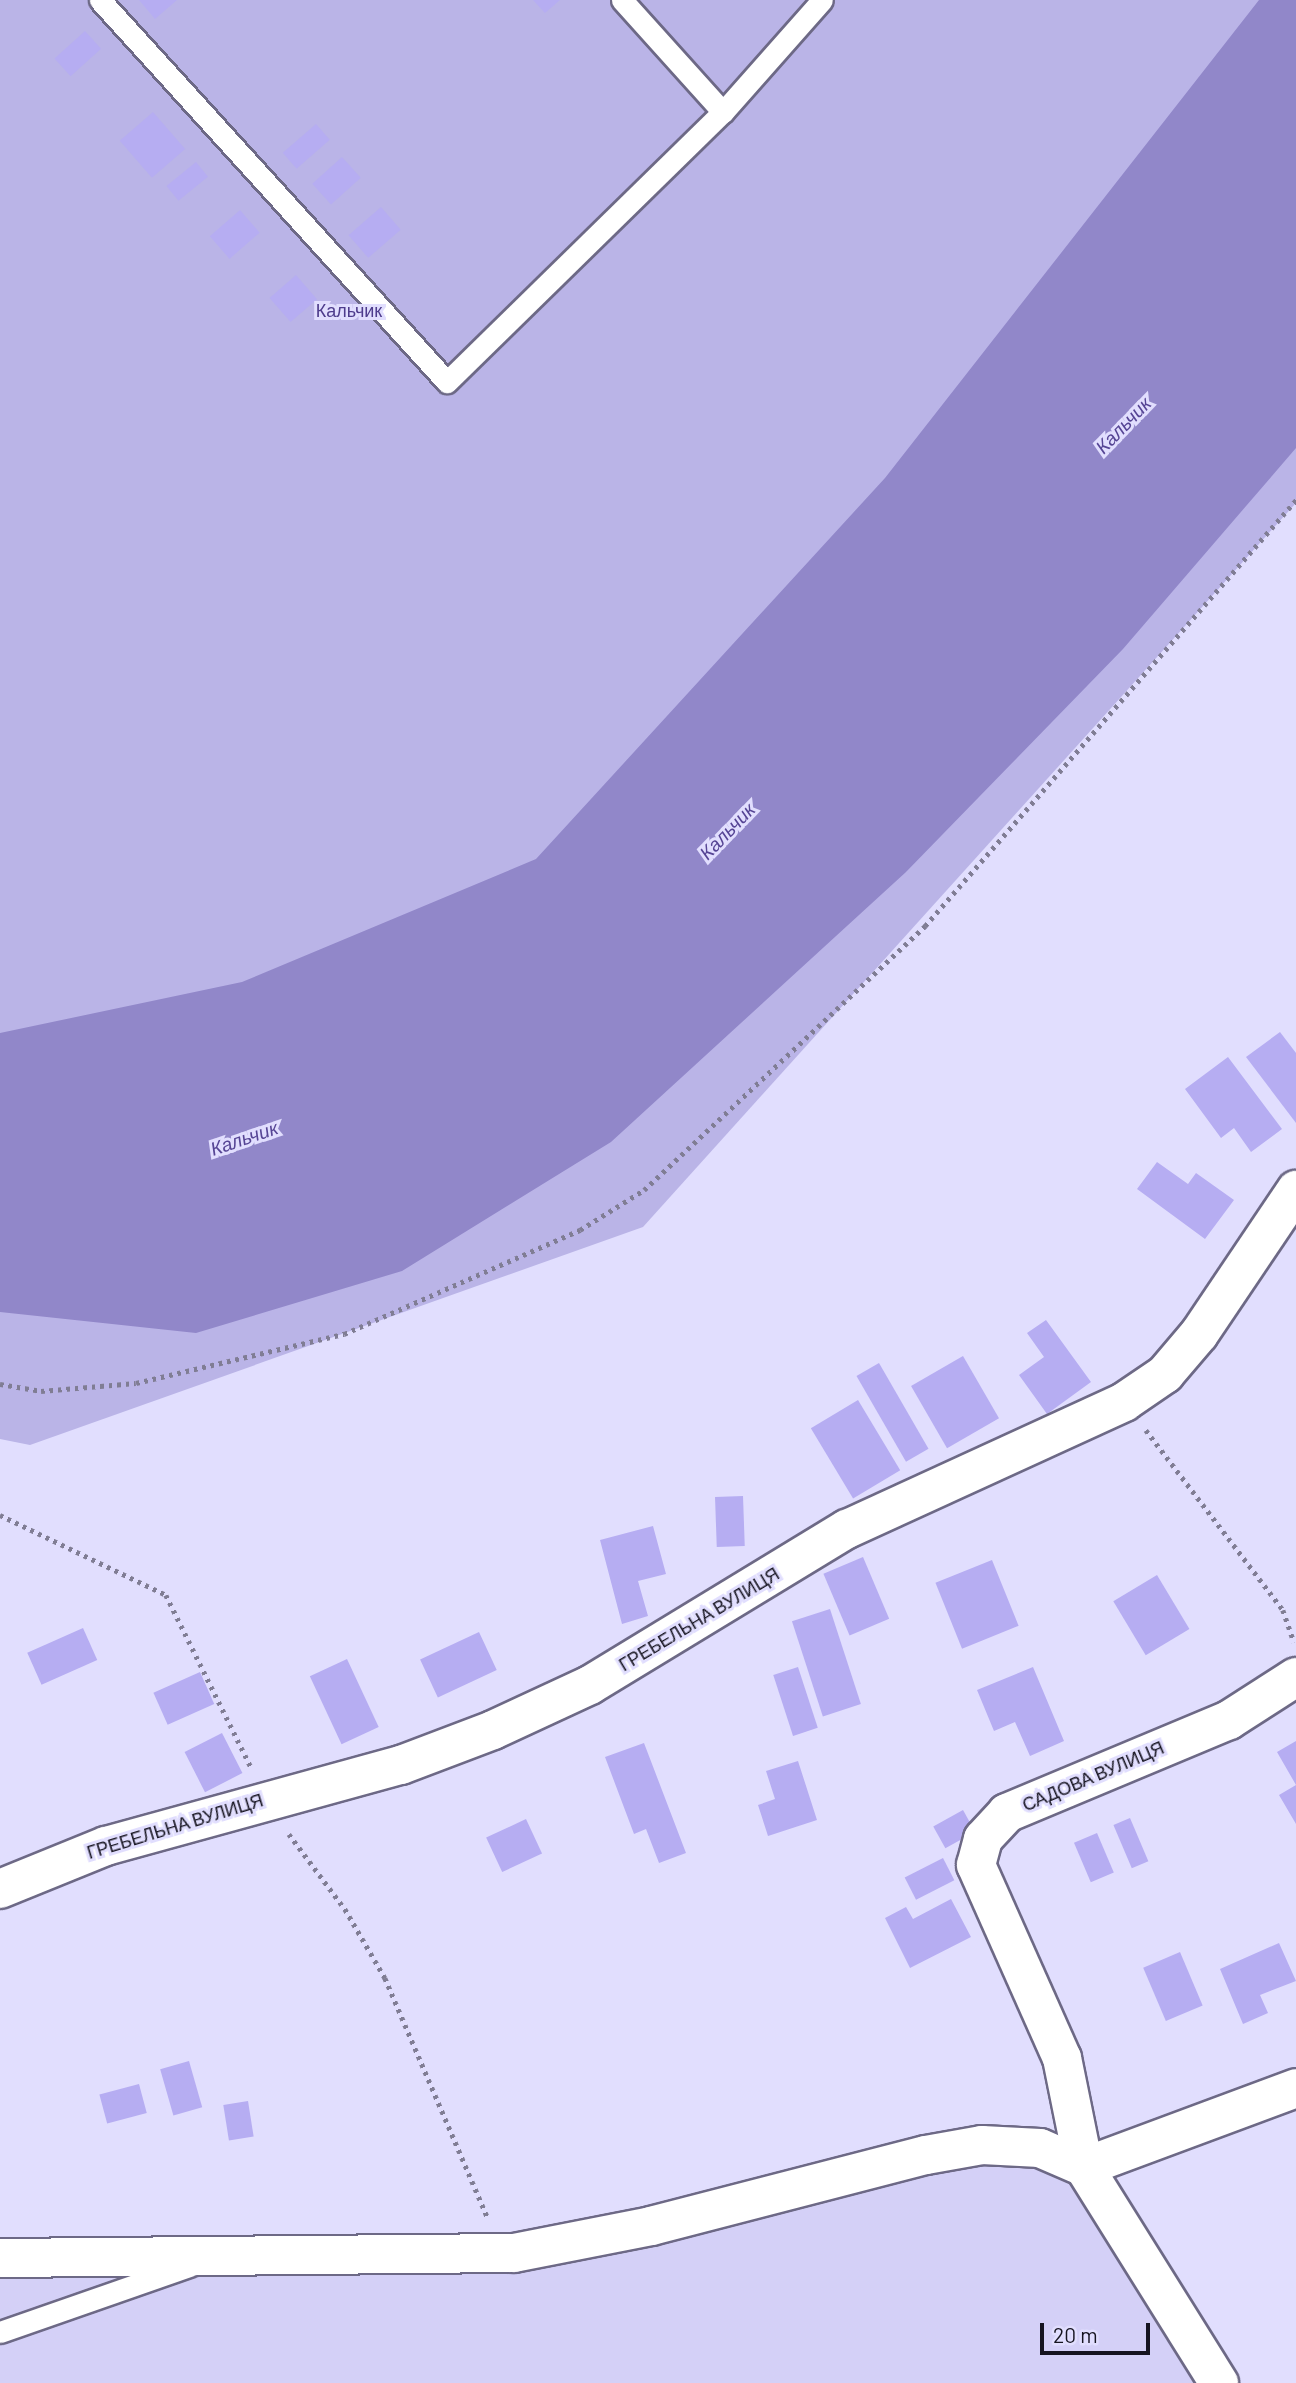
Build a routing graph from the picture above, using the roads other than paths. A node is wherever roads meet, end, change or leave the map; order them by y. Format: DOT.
graph roads {
  1 [pos="100,0"];
  2 [pos="622,0"];
  3 [pos="822,0"];
  4 [pos="723,112"];
  5 [pos="1296,1190"];
  6 [pos="1296,1676"];
  7 [pos="0,1889"];
  8 [pos="1296,2088"];
  9 [pos="1084,2167"];
  10 [pos="0,2258"];
  11 [pos="212,2258"];
  12 [pos="0,2332"];
  13 [pos="1219,2383"];
  1 -- 4 [label="lane"];
  2 -- 4 [label="lane"];
  3 -- 4 [label="lane"];
  5 -- 7 [label="street, ГРЕБЕЛЬНА ВУЛИЦЯ"];
  6 -- 9 [label="street, САДОВА ВУЛИЦЯ"];
  8 -- 9 [label="street"];
  9 -- 11 [label="street"];
  9 -- 13 [label="street"];
  10 -- 11 [label="street"];
  11 -- 12 [label="lane"];
}
